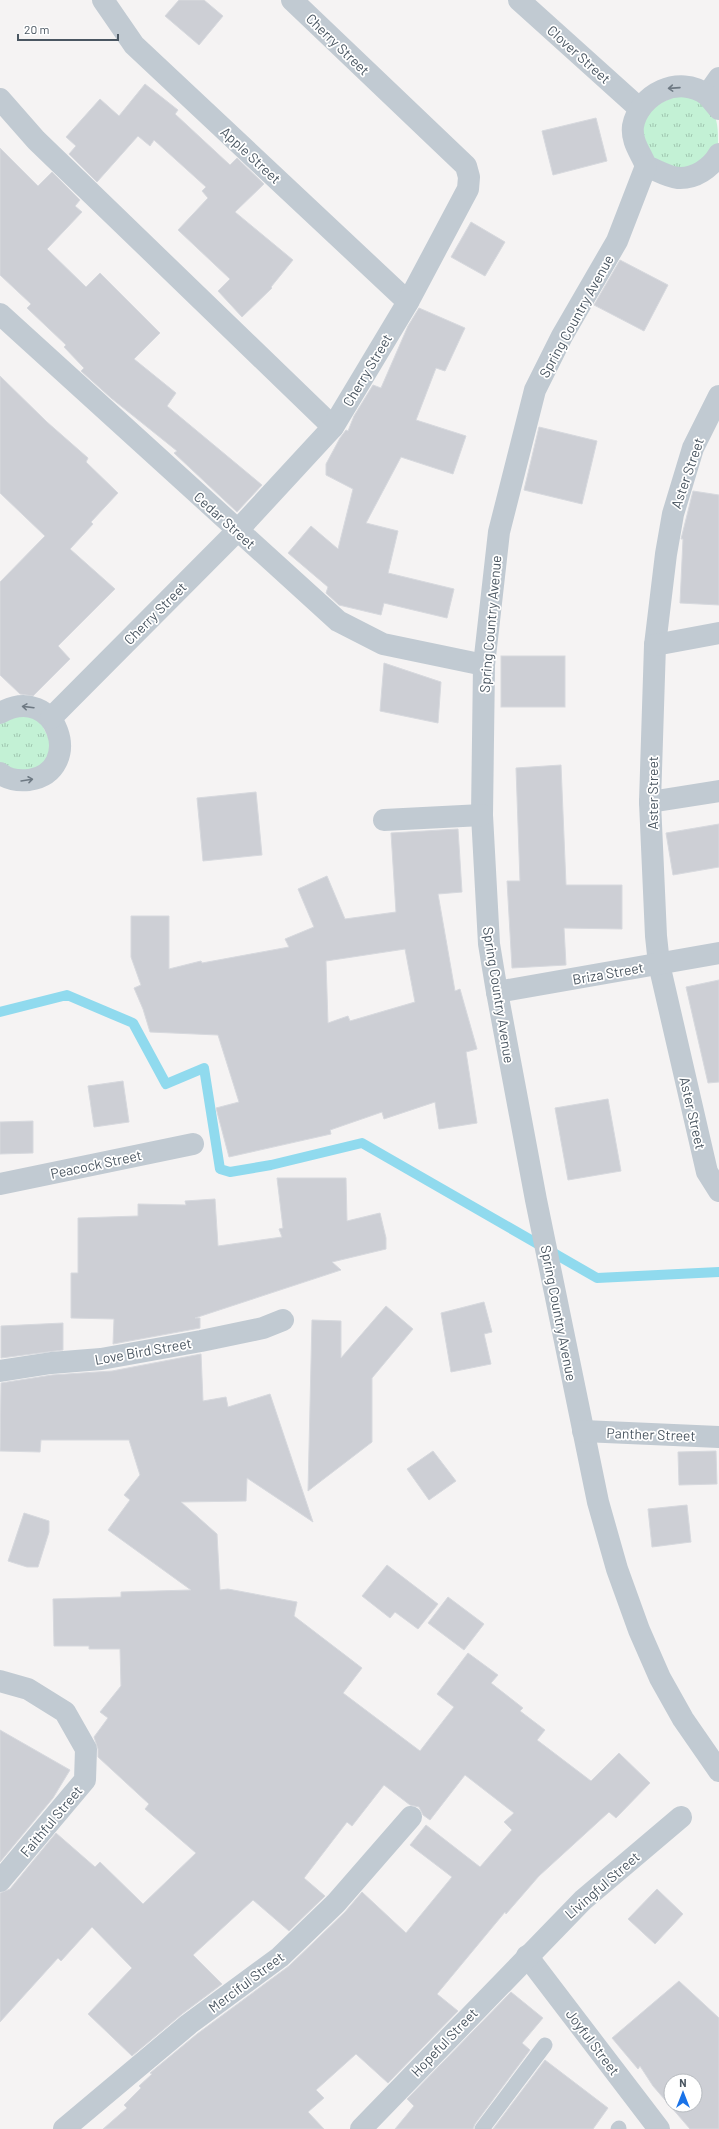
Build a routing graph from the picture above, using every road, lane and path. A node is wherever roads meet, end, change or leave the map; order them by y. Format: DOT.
graph roads {
  1 [pos="103,0"];
  2 [pos="292,0"];
  3 [pos="519,0"];
  4 [pos="715,94"];
  5 [pos="0,99"];
  6 [pos="640,109"];
  7 [pos="717,162"];
  8 [pos="646,166"];
  9 [pos="408,302"];
  10 [pos="0,314"];
  11 [pos="719,396"];
  12 [pos="333,427"];
  13 [pos="238,531"];
  14 [pos="719,633"];
  15 [pos="655,645"];
  16 [pos="484,665"];
  17 [pos="0,712"];
  18 [pos="51,718"];
  19 [pos="0,773"];
  20 [pos="719,791"];
  21 [pos="650,802"];
  22 [pos="482,814"];
  23 [pos="384,820"];
  24 [pos="719,953"];
  25 [pos="659,964"];
  26 [pos="497,992"];
  27 [pos="193,1144"];
  28 [pos="0,1184"];
  29 [pos="719,1191"];
  30 [pos="283,1320"];
  31 [pos="0,1371"];
  32 [pos="583,1431"];
  33 [pos="719,1437"];
  34 [pos="0,1681"];
  35 [pos="719,1771"];
  36 [pos="411,1817"];
  37 [pos="681,1817"];
  38 [pos="0,1881"];
  39 [pos="527,1956"];
  40 [pos="545,2045"];
  41 [pos="64,2129"];
  42 [pos="361,2129"];
  43 [pos="482,2129"];
  44 [pos="659,2129"];
  1 -- 9 [label="street, Apple Street"];
  2 -- 9 [label="street, Cherry Street"];
  3 -- 6 [label="street, Clover Street"];
  4 -- 6 [label="street, one-way"];
  5 -- 12 [label="street"];
  6 -- 8 [label="street"];
  7 -- 8 [label="street"];
  8 -- 16 [label="street, Spring Country Avenue"];
  9 -- 12 [label="street, Cherry Street"];
  10 -- 13 [label="street, Cedar Street"];
  11 -- 15 [label="street, Aster Street"];
  12 -- 13 [label="street, Cherry Street"];
  13 -- 16 [label="street, Cedar Street"];
  13 -- 18 [label="street, Cherry Street"];
  14 -- 15 [label="street"];
  15 -- 21 [label="street, Aster Street"];
  16 -- 22 [label="street, Spring Country Avenue"];
  18 -- 17 [label="street, one-way"];
  19 -- 18 [label="street, one-way"];
  20 -- 21 [label="street"];
  21 -- 25 [label="street, Aster Street"];
  22 -- 23 [label="street"];
  22 -- 26 [label="street, Spring Country Avenue"];
  24 -- 25 [label="street, Briza Street"];
  25 -- 26 [label="street, Briza Street"];
  25 -- 29 [label="street, Aster Street"];
  26 -- 32 [label="street, Spring Country Avenue"];
  27 -- 28 [label="street, Peacock Street"];
  30 -- 31 [label="street, Love Bird Street"];
  32 -- 33 [label="street, Panther Street"];
  32 -- 35 [label="street, Spring Country Avenue"];
  34 -- 38 [label="street, Faithful Street"];
  36 -- 41 [label="street, Merciful Street"];
  37 -- 39 [label="street, Livingful Street"];
  39 -- 42 [label="street, Hopeful Street"];
  39 -- 44 [label="street, Joyful Street"];
  40 -- 43 [label="lane"];
}
